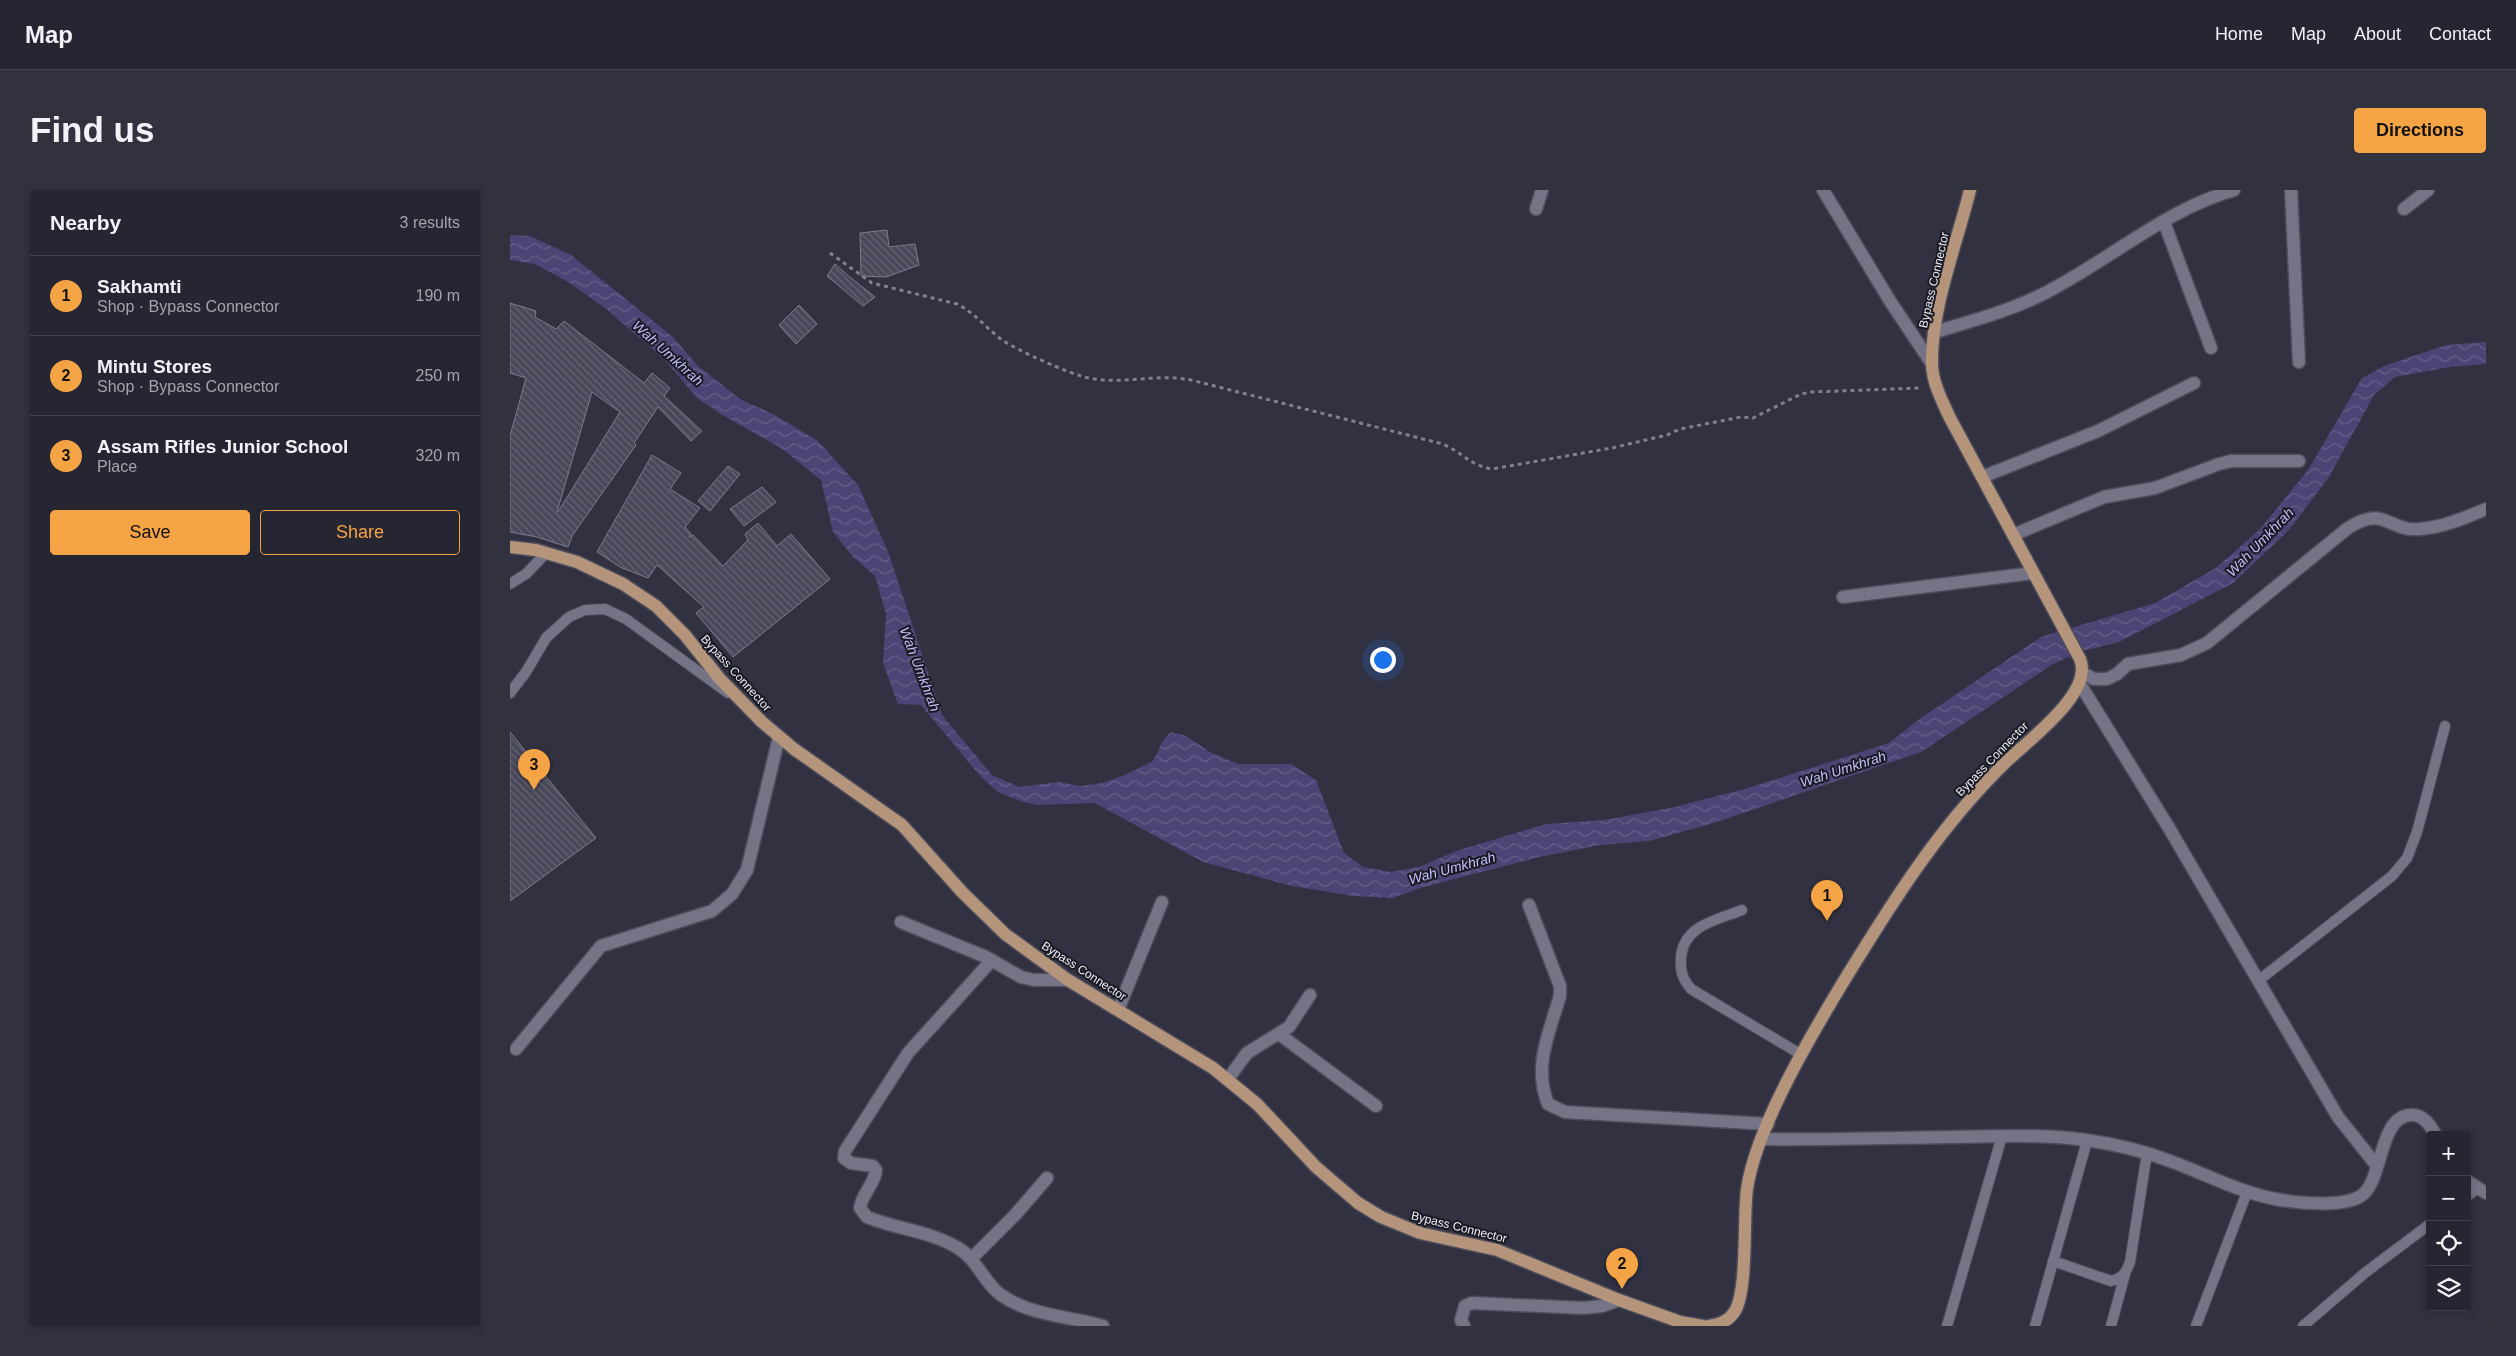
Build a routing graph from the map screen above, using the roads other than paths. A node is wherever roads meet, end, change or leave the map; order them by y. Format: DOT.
graph roads {
  1 [pos="1542,190"];
  2 [pos="1823,190"];
  3 [pos="1970,190"];
  4 [pos="2234,190"];
  5 [pos="2291,190"];
  6 [pos="2428,190"];
  7 [pos="1536,209"];
  8 [pos="2404,209"];
  9 [pos="2164,222"];
  10 [pos="1935,332"];
  11 [pos="2211,348"];
  12 [pos="2299,362"];
  13 [pos="1932,364"];
  14 [pos="2194,383"];
  15 [pos="2299,462"];
  16 [pos="1982,477"];
  17 [pos="2486,509"];
  18 [pos="2013,535"];
  19 [pos="510,547"];
  20 [pos="546,553"];
  21 [pos="2033,573"];
  22 [pos="510,584"];
  23 [pos="1842,597"];
  24 [pos="2082,679"];
  25 [pos="510,694"];
  26 [pos="740,701"];
  27 [pos="2445,726"];
  28 [pos="779,737"];
  29 [pos="1162,902"];
  30 [pos="1529,905"];
  31 [pos="1742,910"];
  32 [pos="901,922"];
  33 [pos="992,960"];
  34 [pos="1068,980"];
  35 [pos="2258,981"];
  36 [pos="1310,995"];
  37 [pos="1118,1010"];
  38 [pos="1280,1034"];
  39 [pos="516,1049"];
  40 [pos="1802,1055"];
  41 [pos="1228,1079"];
  42 [pos="1376,1106"];
  43 [pos="1768,1124"];
  44 [pos="2433,1131"];
  45 [pos="2002,1136"];
  46 [pos="1761,1140"];
  47 [pos="2087,1141"];
  48 [pos="2147,1153"];
  49 [pos="2377,1166"];
  50 [pos="1046,1178"];
  51 [pos="2247,1192"];
  52 [pos="2426,1227"];
  53 [pos="972,1259"];
  54 [pos="2052,1261"];
  55 [pos="2125,1273"];
  56 [pos="1619,1300"];
  57 [pos="1103,1326"];
  58 [pos="1464,1326"];
  59 [pos="1703,1326"];
  60 [pos="1709,1326"];
  61 [pos="1947,1326"];
  62 [pos="2035,1326"];
  63 [pos="2111,1326"];
  64 [pos="2196,1326"];
  65 [pos="2303,1326"];
  1 -- 7 [label="street"];
  2 -- 13 [label="street"];
  3 -- 10 [label="main road, Bypass Connector"];
  4 -- 9 [label="street"];
  5 -- 12 [label="street"];
  6 -- 8 [label="street"];
  9 -- 10 [label="street"];
  9 -- 11 [label="street"];
  10 -- 13 [label="main road, Bypass Connector"];
  13 -- 16 [label="main road, Bypass Connector"];
  14 -- 16 [label="street"];
  15 -- 18 [label="street"];
  16 -- 18 [label="main road, Bypass Connector"];
  17 -- 24 [label="street"];
  18 -- 21 [label="main road, Bypass Connector"];
  19 -- 20 [label="main road, Bypass Connector"];
  20 -- 22 [label="lane"];
  20 -- 26 [label="main road, Bypass Connector"];
  21 -- 23 [label="street"];
  21 -- 24 [label="main road, Bypass Connector"];
  24 -- 35 [label="street"];
  24 -- 40 [label="main road, Bypass Connector"];
  25 -- 26 [label="lane"];
  26 -- 28 [label="main road, Bypass Connector"];
  27 -- 35 [label="lane"];
  28 -- 34 [label="main road, Bypass Connector"];
  28 -- 39 [label="street"];
  29 -- 37 [label="street"];
  30 -- 43 [label="street"];
  31 -- 40 [label="lane"];
  32 -- 33 [label="street"];
  33 -- 34 [label="street"];
  33 -- 53 [label="street"];
  34 -- 37 [label="main road, Bypass Connector"];
  35 -- 49 [label="street"];
  36 -- 38 [label="street"];
  37 -- 41 [label="main road, Bypass Connector"];
  38 -- 41 [label="street"];
  38 -- 42 [label="street"];
  40 -- 43 [label="main road, Bypass Connector"];
  41 -- 56 [label="main road, Bypass Connector"];
  43 -- 46 [label="main road, Bypass Connector"];
  44 -- 49 [label="street"];
  45 -- 46 [label="street"];
  45 -- 47 [label="street"];
  45 -- 61 [label="lane"];
  46 -- 60 [label="main road, Bypass Connector"];
  47 -- 48 [label="street"];
  47 -- 54 [label="lane"];
  48 -- 51 [label="street"];
  48 -- 55 [label="lane"];
  49 -- 51 [label="street"];
  50 -- 53 [label="street"];
  51 -- 64 [label="lane"];
  52 -- 65 [label="lane"];
  53 -- 57 [label="street"];
  54 -- 55 [label="lane"];
  54 -- 62 [label="lane"];
  55 -- 63 [label="lane"];
  56 -- 58 [label="street"];
  56 -- 59 [label="main road, Bypass Connector"];
}
